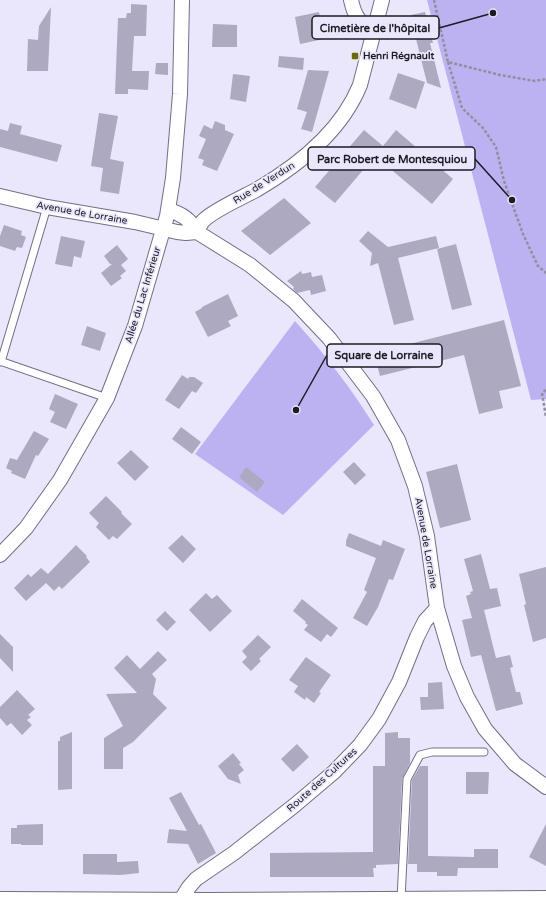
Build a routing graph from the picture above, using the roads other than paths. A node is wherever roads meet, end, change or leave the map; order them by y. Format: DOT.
graph roads {
  1 [pos="182,0"];
  2 [pos="351,0"];
  3 [pos="382,0"];
  4 [pos="374,30"];
  5 [pos="0,196"];
  6 [pos="47,207"];
  7 [pos="168,210"];
  8 [pos="164,228"];
  9 [pos="196,232"];
  10 [pos="1,362"];
  11 [pos="107,398"];
  12 [pos="0,555"];
  13 [pos="437,608"];
  14 [pos="484,752"];
  15 [pos="546,787"];
  16 [pos="546,898"];
  17 [pos="0,899"];
  18 [pos="401,899"];
  19 [pos="78,900"];
  20 [pos="181,900"];
  1 -- 7 [label="street, Allée du Lac Inférieur"];
  2 -- 4 [label="street"];
  3 -- 4 [label="street, Rue de Verdun"];
  4 -- 9 [label="street, Rue de Verdun"];
  5 -- 6 [label="street, Avenue de Lorraine"];
  6 -- 8 [label="street, Avenue de Lorraine"];
  6 -- 10 [label="lane"];
  7 -- 8 [label="street, Allée du Lac Inférieur"];
  7 -- 9 [label="street"];
  8 -- 9 [label="street, Avenue de Lorraine"];
  8 -- 11 [label="street, Allée du Lac Inférieur"];
  9 -- 13 [label="street, Avenue de Lorraine"];
  10 -- 11 [label="lane"];
  11 -- 12 [label="street, Allée du Lac Inférieur"];
  13 -- 15 [label="street, Avenue de Lorraine"];
  13 -- 20 [label="street, Route des Cultures"];
  14 -- 18 [label="lane"];
  16 -- 18 [label="street"];
  17 -- 19 [label="street"];
  18 -- 20 [label="street"];
  19 -- 20 [label="street"];
}
